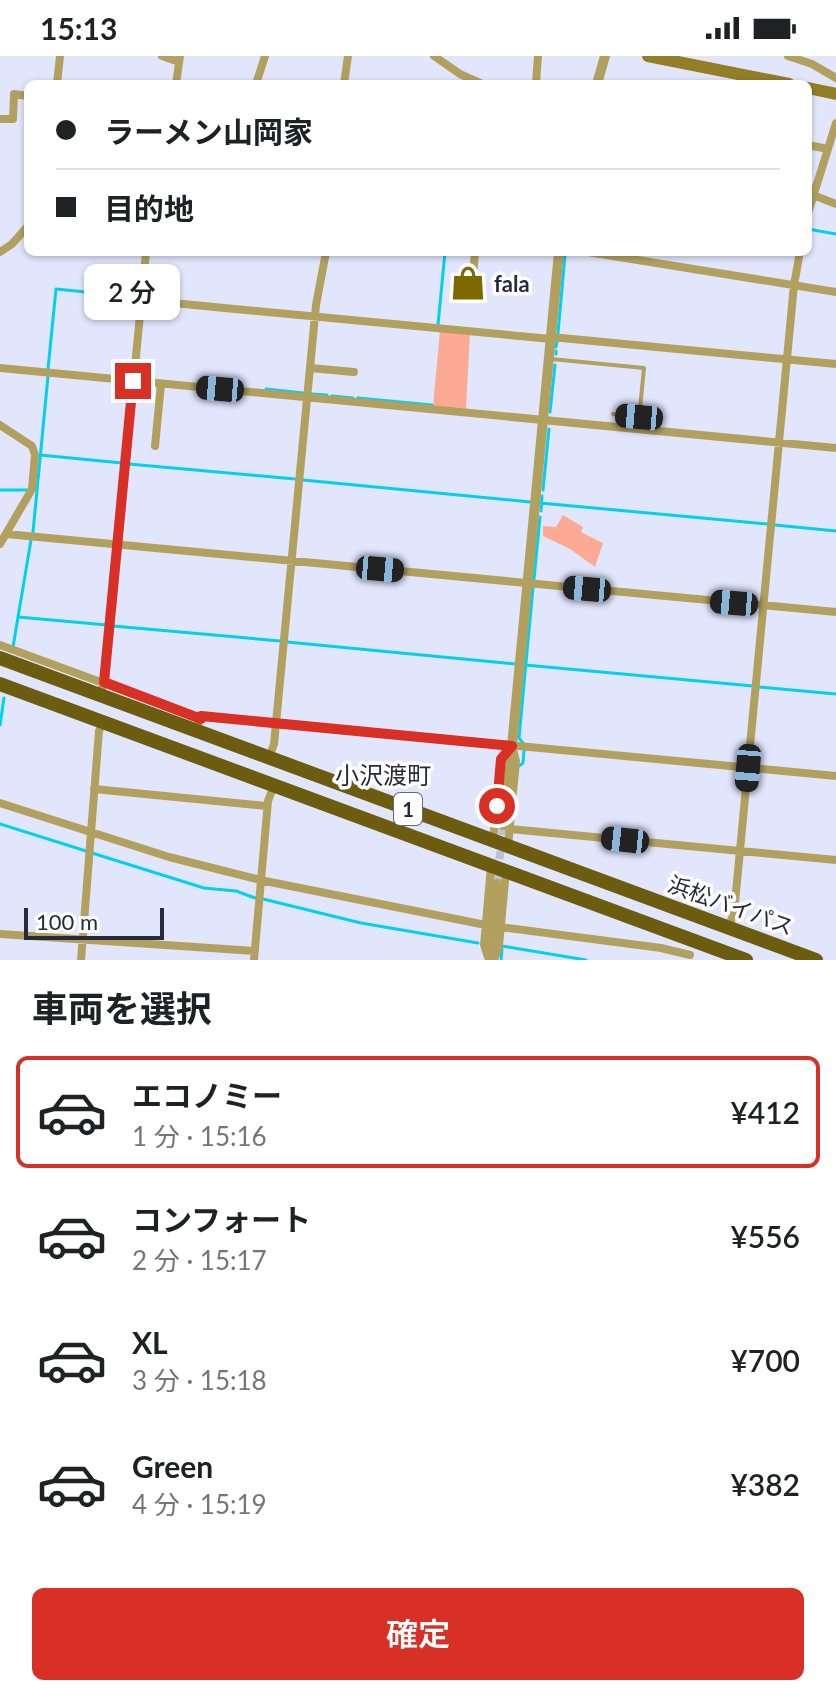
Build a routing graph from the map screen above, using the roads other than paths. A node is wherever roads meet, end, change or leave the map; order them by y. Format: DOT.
graph roads {
  1 [pos="60,56"];
  2 [pos="162,56"];
  3 [pos="265,56"];
  4 [pos="348,56"];
  5 [pos="434,56"];
  6 [pos="538,56"];
  7 [pos="605,56"];
  8 [pos="648,56"];
  9 [pos="788,56"];
  10 [pos="179,59"];
  11 [pos="814,60"];
  12 [pos="836,78"];
  13 [pos="57,80"];
  14 [pos="176,80"];
  15 [pos="257,80"];
  16 [pos="345,80"];
  17 [pos="473,80"];
  18 [pos="536,80"];
  19 [pos="598,80"];
  20 [pos="769,80"];
  21 [pos="812,89"];
  22 [pos="836,94"];
  23 [pos="24,95"];
  24 [pos="0,119"];
  25 [pos="836,123"];
  26 [pos="812,146"];
  27 [pos="828,149"];
  28 [pos="812,191"];
  29 [pos="812,194"];
  30 [pos="836,204"];
  31 [pos="24,230"];
  32 [pos="0,252"];
  33 [pos="146,256"];
  34 [pos="325,256"];
  35 [pos="475,256"];
  36 [pos="559,256"];
  37 [pos="613,256"];
  38 [pos="799,256"];
  39 [pos="473,276"];
  40 [pos="794,285"];
  41 [pos="836,292"];
  42 [pos="141,300"];
  43 [pos="315,317"];
  44 [pos="551,338"];
  45 [pos="549,359"];
  46 [pos="787,359"];
  47 [pos="836,364"];
  48 [pos="0,368"];
  49 [pos="310,368"];
  50 [pos="354,372"];
  51 [pos="133,381"];
  52 [pos="161,384"];
  53 [pos="307,397"];
  54 [pos="613,414"];
  55 [pos="639,417"];
  56 [pos="543,420"];
  57 [pos="0,425"];
  58 [pos="638,429"];
  59 [pos="779,442"];
  60 [pos="155,446"];
  61 [pos="836,448"];
  62 [pos="6,534"];
  63 [pos="0,544"];
  64 [pos="118,544"];
  65 [pos="291,561"];
  66 [pos="528,583"];
  67 [pos="763,605"];
  68 [pos="836,612"];
  69 [pos="0,645"];
  70 [pos="0,658"];
  71 [pos="22,659"];
  72 [pos="0,676"];
  73 [pos="0,684"];
  74 [pos="101,688"];
  75 [pos="83,715"];
  76 [pos="103,722"];
  77 [pos="276,723"];
  78 [pos="198,725"];
  79 [pos="512,746"];
  80 [pos="269,758"];
  81 [pos="748,768"];
  82 [pos="836,776"];
  83 [pos="274,785"];
  84 [pos="94,789"];
  85 [pos="0,803"];
  86 [pos="267,806"];
  87 [pos="506,828"];
  88 [pos="90,834"];
  89 [pos="493,841"];
  90 [pos="508,846"];
  91 [pos="740,851"];
  92 [pos="836,860"];
  93 [pos="491,866"];
  94 [pos="502,877"];
  95 [pos="260,880"];
  96 [pos="486,925"];
  97 [pos="501,927"];
  98 [pos="728,928"];
  99 [pos="0,934"];
  100 [pos="82,940"];
  101 [pos="238,950"];
  102 [pos="690,955"];
  103 [pos="254,956"];
  104 [pos="736,958"];
  105 [pos="81,960"];
  106 [pos="237,960"];
  107 [pos="491,960"];
  108 [pos="816,960"];
  1 -- 13 [label="street"];
  2 -- 10 [label="street"];
  3 -- 15 [label="street"];
  4 -- 16 [label="street"];
  5 -- 17 [label="street"];
  6 -- 18 [label="street"];
  7 -- 19 [label="street"];
  8 -- 20 [label="main road"];
  9 -- 11 [label="street"];
  10 -- 14 [label="street"];
  11 -- 12 [label="street"];
  21 -- 22 [label="main road"];
  23 -- 24 [label="street"];
  25 -- 27 [label="street"];
  26 -- 27 [label="street"];
  27 -- 28 [label="street"];
  29 -- 30 [label="street"];
  31 -- 32 [label="street"];
  33 -- 42 [label="street"];
  34 -- 43 [label="street"];
  35 -- 39 [label="street"];
  36 -- 44 [label="street"];
  37 -- 40 [label="street"];
  38 -- 40 [label="street"];
  40 -- 41 [label="street"];
  40 -- 46 [label="street"];
  42 -- 43 [label="street"];
  42 -- 51 [label="street"];
  43 -- 44 [label="street"];
  43 -- 49 [label="street"];
  44 -- 45 [label="street"];
  44 -- 46 [label="street"];
  45 -- 55 [label="lane"];
  45 -- 56 [label="street"];
  46 -- 47 [label="street"];
  46 -- 59 [label="street"];
  48 -- 51 [label="street"];
  49 -- 50 [label="street"];
  49 -- 53 [label="street"];
  51 -- 52 [label="street"];
  51 -- 64 [label="street"];
  52 -- 53 [label="street"];
  52 -- 60 [label="street"];
  53 -- 56 [label="street"];
  53 -- 65 [label="street"];
  54 -- 55 [label="lane"];
  55 -- 58 [label="lane"];
  56 -- 58 [label="street"];
  56 -- 66 [label="street"];
  57 -- 62 [label="street"];
  58 -- 59 [label="street"];
  59 -- 61 [label="street"];
  59 -- 67 [label="street"];
  62 -- 63 [label="street"];
  62 -- 64 [label="street"];
  64 -- 65 [label="street"];
  64 -- 74 [label="street"];
  65 -- 66 [label="street"];
  65 -- 77 [label="street"];
  66 -- 67 [label="street"];
  66 -- 79 [label="street"];
  67 -- 68 [label="street"];
  67 -- 81 [label="street"];
  69 -- 71 [label="street"];
  70 -- 71 [label="highway, 浜松バイパス / 1"];
  71 -- 74 [label="highway, 浜松バイパス / 1"];
  72 -- 75 [label="highway"];
  73 -- 75 [label="highway, 1"];
  74 -- 78 [label="highway, 浜松バイパス / 1"];
  75 -- 76 [label="highway, 1"];
  76 -- 83 [label="highway, 1"];
  76 -- 84 [label="street"];
  77 -- 78 [label="street"];
  77 -- 79 [label="street"];
  77 -- 80 [label="street"];
  78 -- 80 [label="highway, 浜松バイパス / 1"];
  79 -- 81 [label="street"];
  79 -- 87 [label="street"];
  79 -- 89 [label="street"];
  80 -- 89 [label="highway, 浜松バイパス / 1"];
  81 -- 82 [label="street"];
  81 -- 91 [label="street"];
  83 -- 86 [label="street"];
  83 -- 93 [label="highway, 1"];
  84 -- 86 [label="street"];
  84 -- 88 [label="street"];
  85 -- 88 [label="street"];
  86 -- 95 [label="street"];
  87 -- 90 [label="street"];
  87 -- 91 [label="street"];
  88 -- 95 [label="street"];
  88 -- 100 [label="street"];
  89 -- 90 [label="highway, 浜松バイパス / 1"];
  90 -- 98 [label="highway, 浜松バイパス / 1"];
  91 -- 92 [label="street"];
  91 -- 98 [label="street"];
  93 -- 94 [label="highway, 1"];
  93 -- 96 [label="street"];
  94 -- 97 [label="street"];
  94 -- 104 [label="highway, 1"];
  94 -- 107 [label="street"];
  95 -- 96 [label="street"];
  95 -- 103 [label="street"];
  96 -- 107 [label="street"];
  97 -- 102 [label="street"];
  97 -- 107 [label="street"];
  98 -- 108 [label="highway, 浜松バイパス / 1"];
  99 -- 100 [label="street"];
  100 -- 101 [label="street"];
  100 -- 105 [label="street"];
  101 -- 103 [label="street"];
  101 -- 106 [label="lane"];
}
